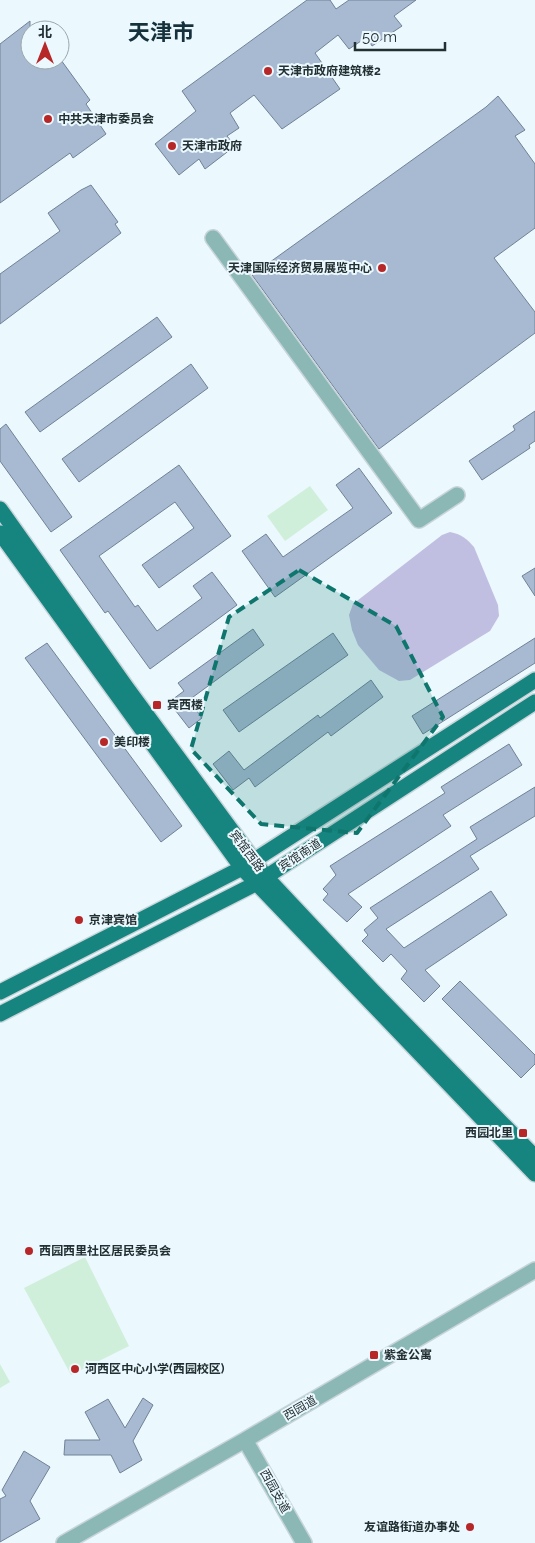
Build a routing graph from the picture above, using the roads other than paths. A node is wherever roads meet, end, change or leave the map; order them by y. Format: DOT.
graph roads {
  1 [pos="213,238"];
  2 [pos="457,495"];
  3 [pos="0,510"];
  4 [pos="0,533"];
  5 [pos="535,680"];
  6 [pos="535,702"];
  7 [pos="248,865"];
  8 [pos="261,880"];
  9 [pos="0,992"];
  10 [pos="0,1014"];
  11 [pos="535,1157"];
  12 [pos="535,1174"];
  13 [pos="535,1270"];
  14 [pos="535,1282"];
  15 [pos="248,1444"];
  16 [pos="64,1543"];
  17 [pos="84,1543"];
  18 [pos="304,1543"];
  1 -- 2 [label="street"];
  3 -- 7 [label="main road, 宾馆西路"];
  4 -- 7 [label="main road, 宾馆西路"];
  5 -- 7 [label="main road, 宾馆南道"];
  6 -- 8 [label="main road, 宾馆南道"];
  7 -- 8 [label="main road, 宾馆西路"];
  7 -- 9 [label="main road, 宾馆南道"];
  8 -- 10 [label="main road, 宾馆南道"];
  8 -- 11 [label="main road, 宾馆西路"];
  8 -- 12 [label="main road, 宾馆西路"];
  13 -- 15 [label="street, 西园道"];
  14 -- 15 [label="street, 西园道"];
  15 -- 16 [label="street, 西园道"];
  15 -- 17 [label="street, 西园道"];
  15 -- 18 [label="street, 西园支道"];
}
